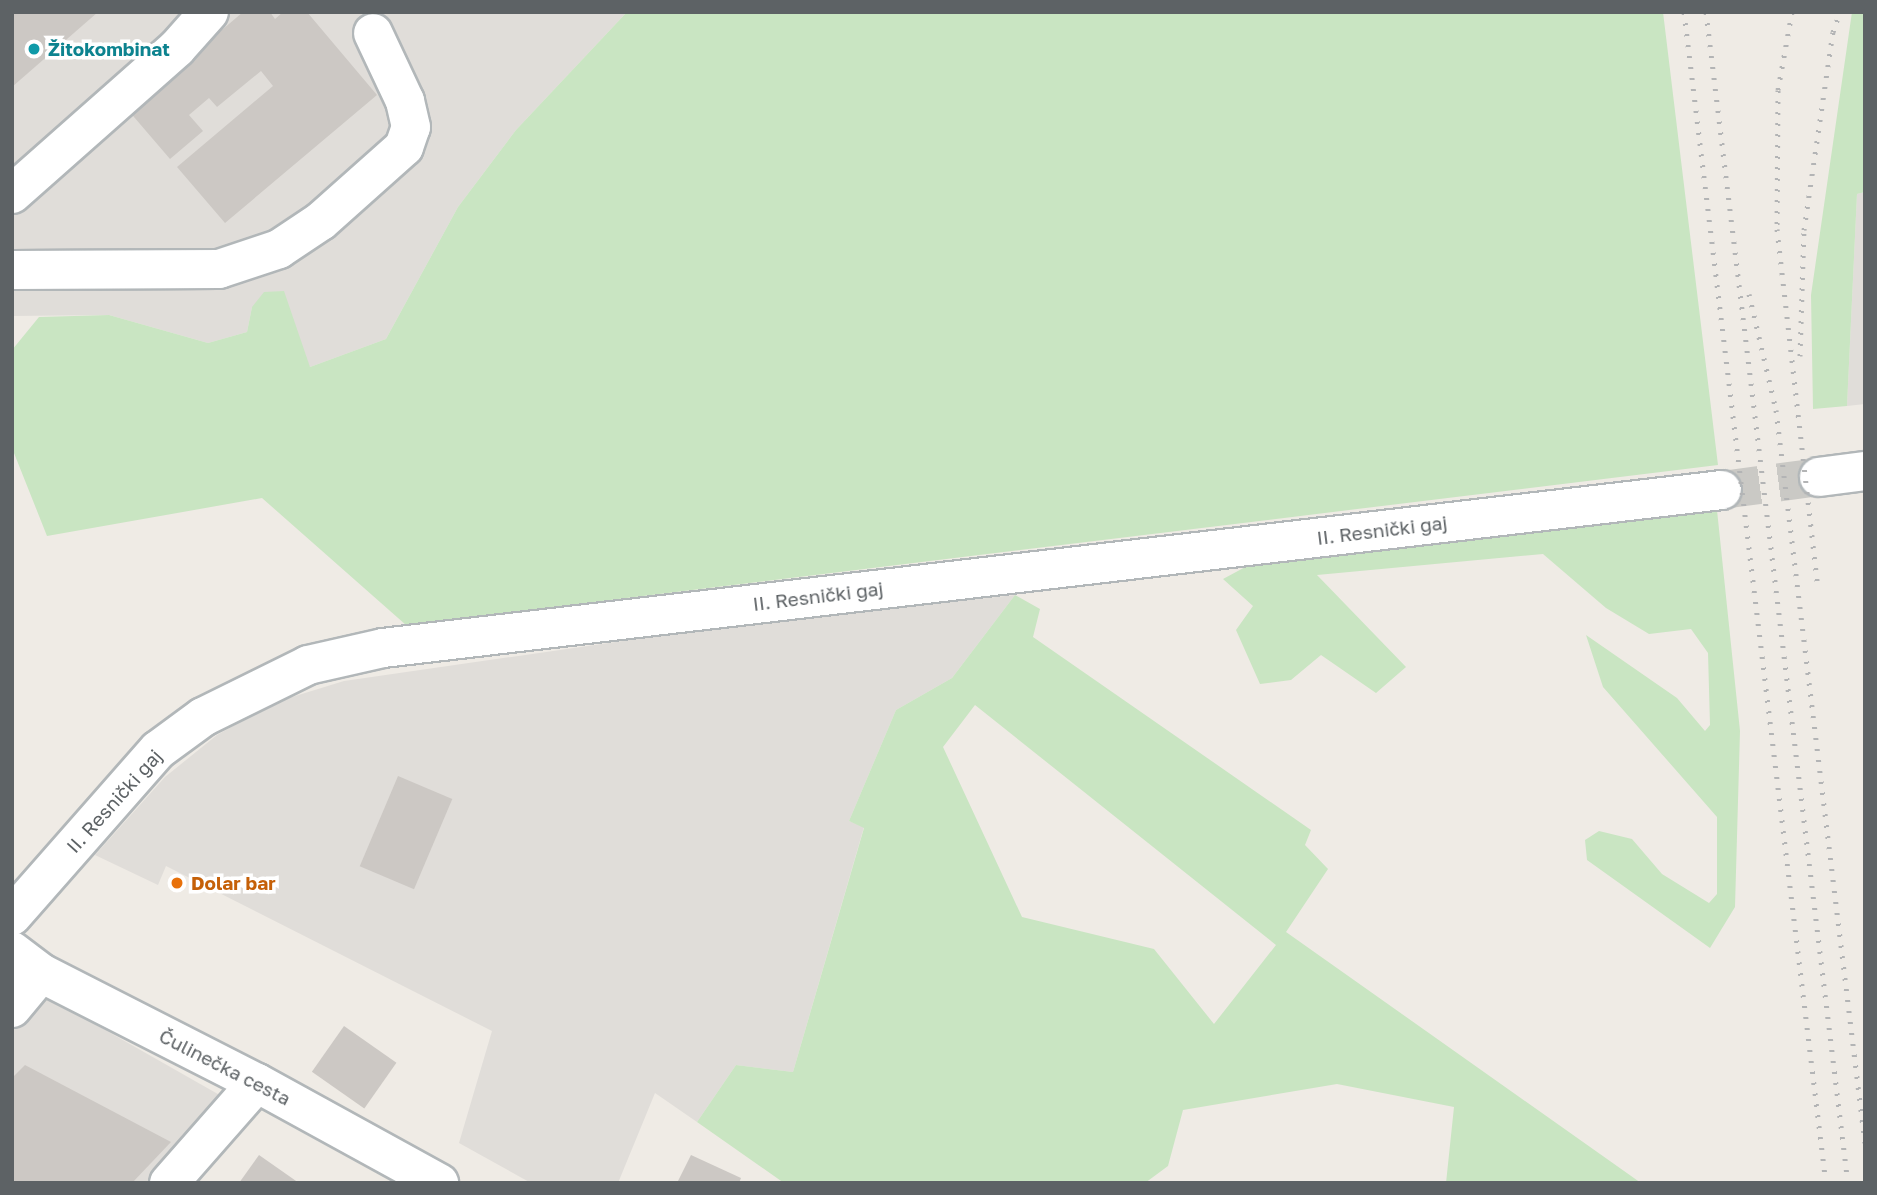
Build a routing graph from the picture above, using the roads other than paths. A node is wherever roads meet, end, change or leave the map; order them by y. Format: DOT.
graph roads {
  1 [pos="209,12"];
  2 [pos="373,33"];
  3 [pos="12,194"];
  4 [pos="12,270"];
  5 [pos="1865,471"];
  6 [pos="1819,477"];
  7 [pos="1722,490"];
  8 [pos="12,916"];
  9 [pos="26,962"];
  10 [pos="12,1008"];
  11 [pos="257,1083"];
  12 [pos="169,1183"];
  13 [pos="439,1183"];
  1 -- 3 [label="street"];
  2 -- 4 [label="street"];
  5 -- 6 [label="street"];
  7 -- 8 [label="street, II. Resnički gaj"];
  9 -- 10 [label="street"];
  9 -- 11 [label="street, Čulinečka cesta"];
  11 -- 12 [label="street"];
  11 -- 13 [label="street, Čulinečka cesta"];
}
